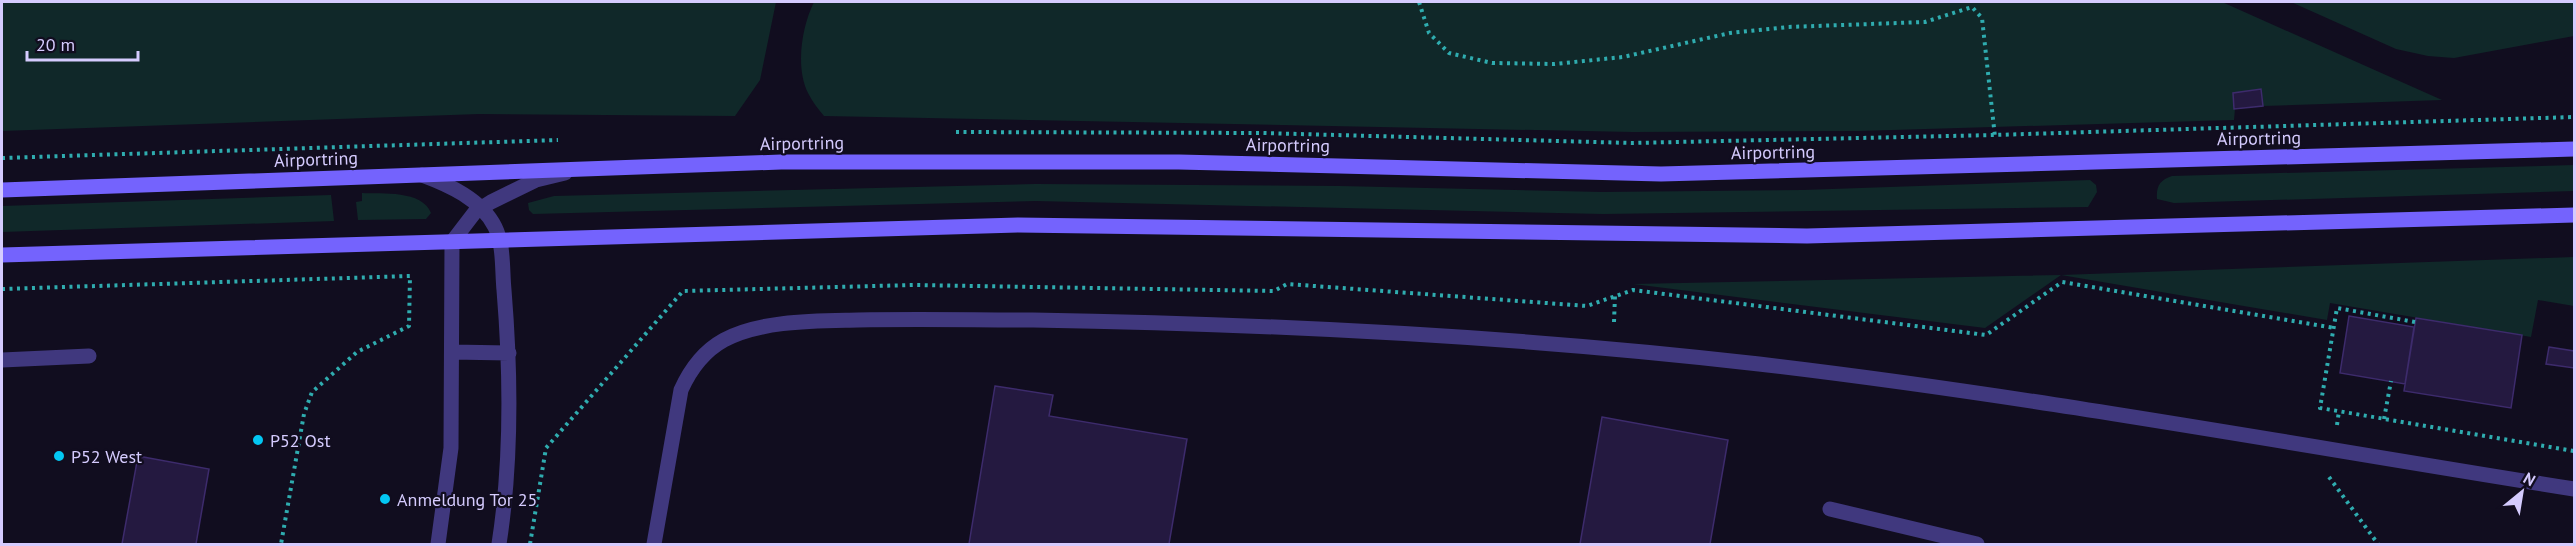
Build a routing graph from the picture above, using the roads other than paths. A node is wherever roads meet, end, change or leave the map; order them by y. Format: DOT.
graph roads {
  1 [pos="2574,149"];
  2 [pos="579,169"];
  3 [pos="421,175"];
  4 [pos="2,190"];
  5 [pos="480,209"];
  6 [pos="2574,215"];
  7 [pos="452,242"];
  8 [pos="500,242"];
  9 [pos="2,255"];
  10 [pos="452,352"];
  11 [pos="509,353"];
  12 [pos="89,357"];
  13 [pos="2,360"];
  14 [pos="2574,489"];
  15 [pos="1830,509"];
  16 [pos="438,544"];
  17 [pos="499,544"];
  18 [pos="654,544"];
  19 [pos="1977,544"];
  1 -- 2 [label="street, Airportring"];
  2 -- 3 [label="street, Airportring"];
  2 -- 5 [label="lane"];
  3 -- 4 [label="street, Airportring"];
  3 -- 5 [label="lane"];
  5 -- 7 [label="lane"];
  5 -- 8 [label="lane"];
  6 -- 8 [label="street"];
  7 -- 8 [label="street"];
  7 -- 9 [label="street"];
  7 -- 10 [label="lane"];
  8 -- 11 [label="lane"];
  10 -- 11 [label="lane"];
  10 -- 16 [label="lane"];
  11 -- 17 [label="lane"];
  12 -- 13 [label="lane"];
  14 -- 18 [label="lane"];
  15 -- 19 [label="lane"];
}
